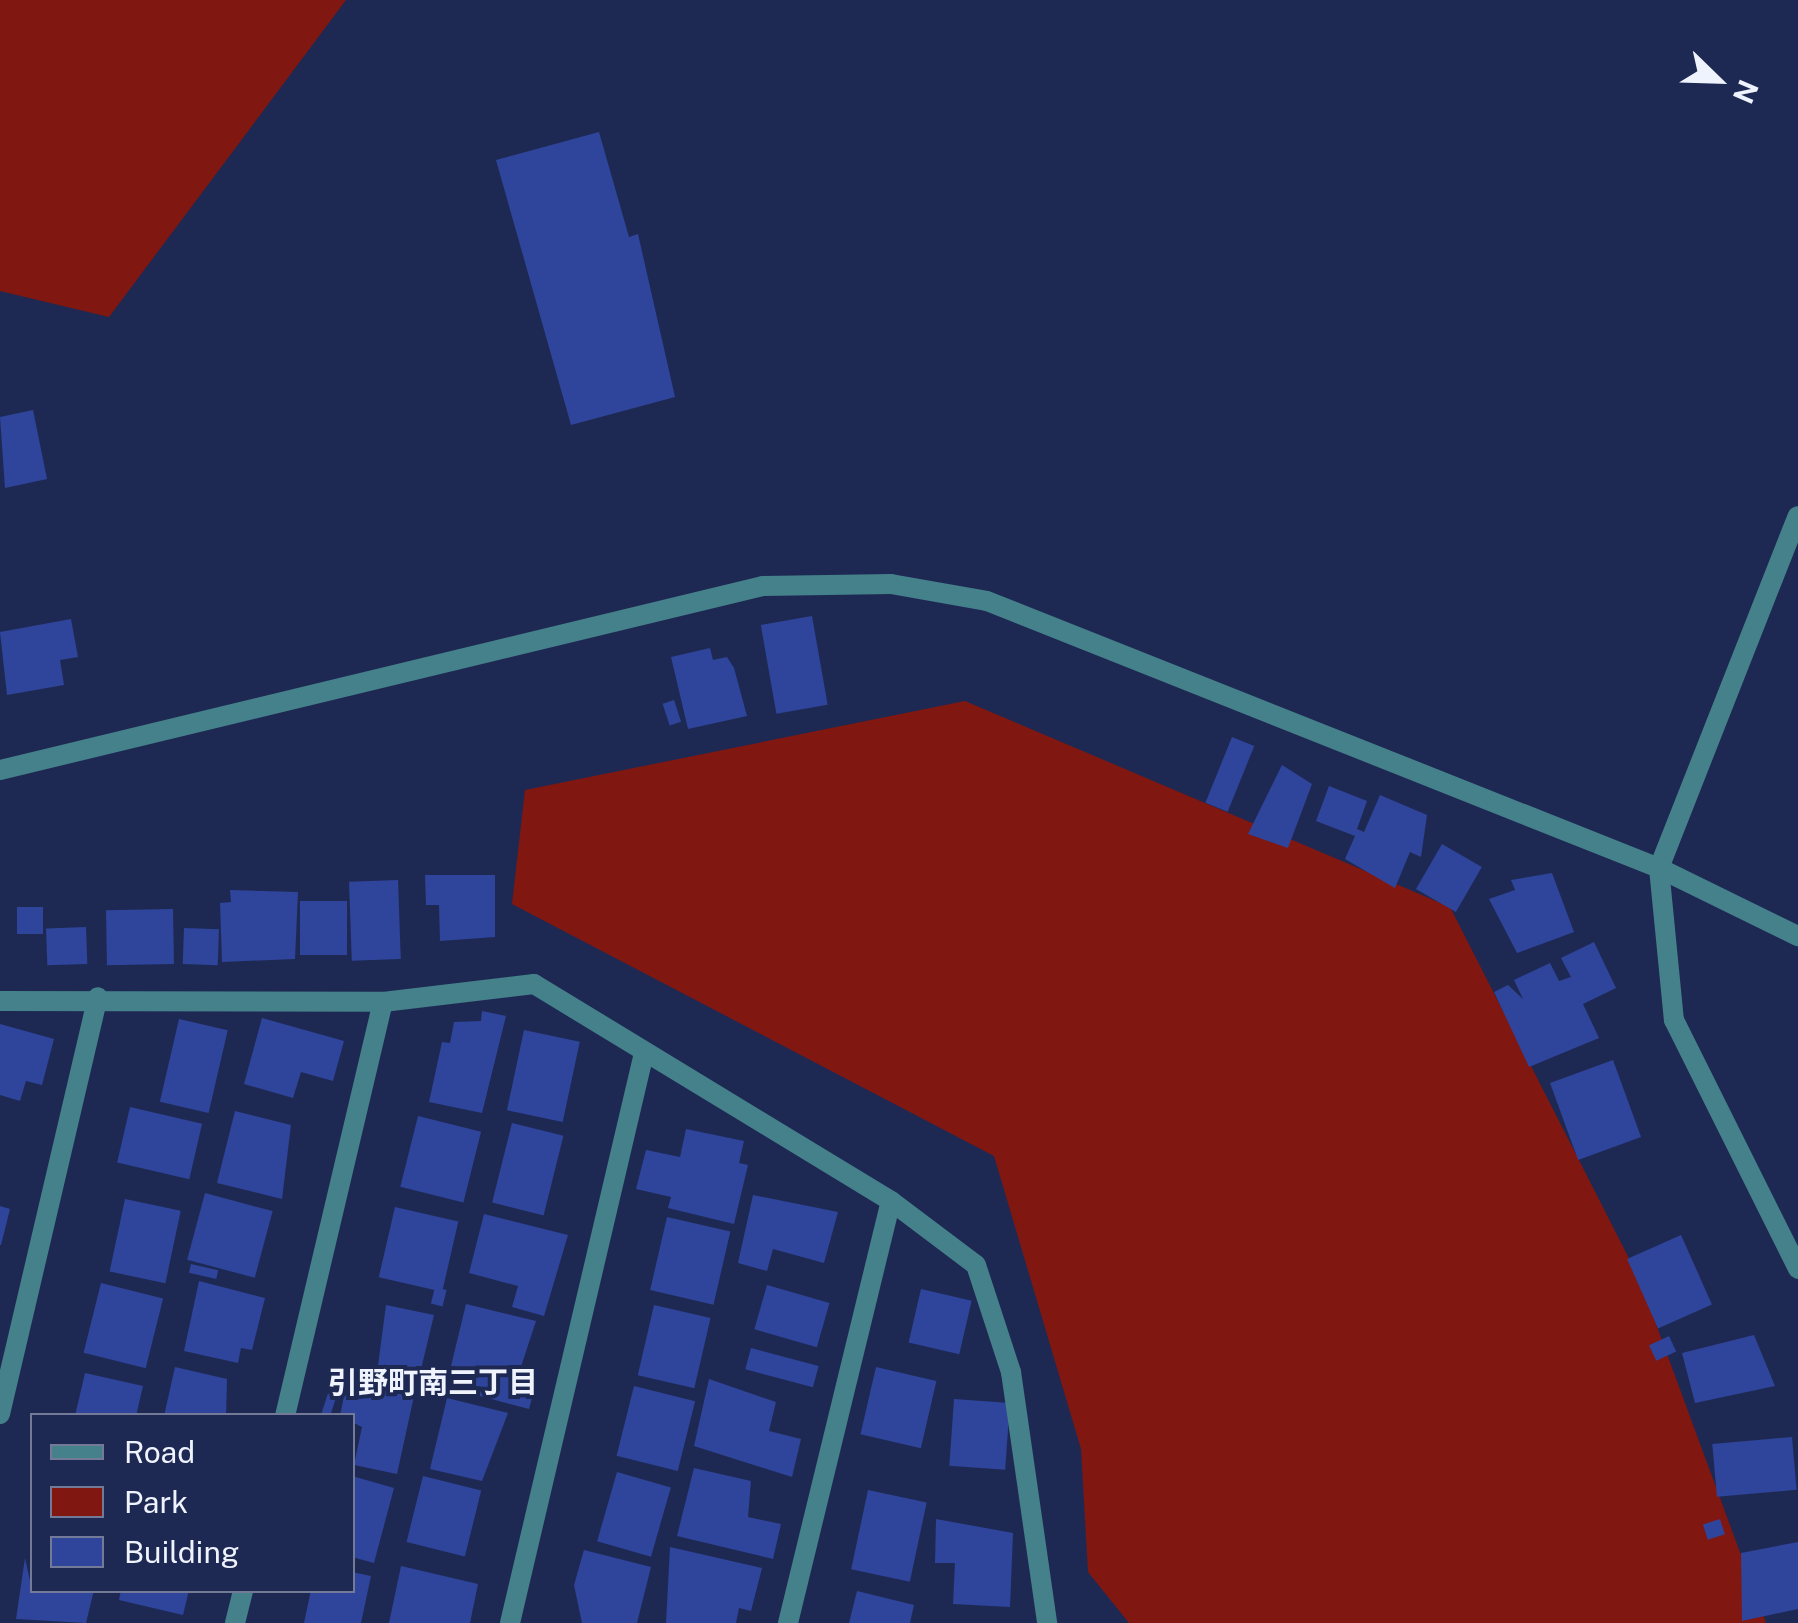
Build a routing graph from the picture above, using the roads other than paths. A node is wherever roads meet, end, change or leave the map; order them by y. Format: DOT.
graph roads {
  1 [pos="1798,516"];
  2 [pos="0,770"];
  3 [pos="1659,868"];
  4 [pos="1798,936"];
  5 [pos="98,997"];
  6 [pos="0,1000"];
  7 [pos="382,1002"];
  8 [pos="644,1053"];
  9 [pos="891,1202"];
  10 [pos="1798,1269"];
  11 [pos="285,1413"];
  12 [pos="0,1414"];
  13 [pos="242,1593"];
  14 [pos="236,1623"];
  15 [pos="510,1623"];
  16 [pos="788,1623"];
  17 [pos="1048,1623"];
  1 -- 3 [label="street"];
  2 -- 3 [label="street"];
  3 -- 4 [label="street"];
  3 -- 10 [label="street"];
  5 -- 6 [label="street"];
  5 -- 7 [label="street"];
  5 -- 12 [label="street"];
  7 -- 8 [label="street"];
  7 -- 11 [label="street"];
  8 -- 9 [label="street"];
  8 -- 15 [label="street"];
  9 -- 16 [label="street"];
  9 -- 17 [label="street"];
  13 -- 14 [label="street"];
}
